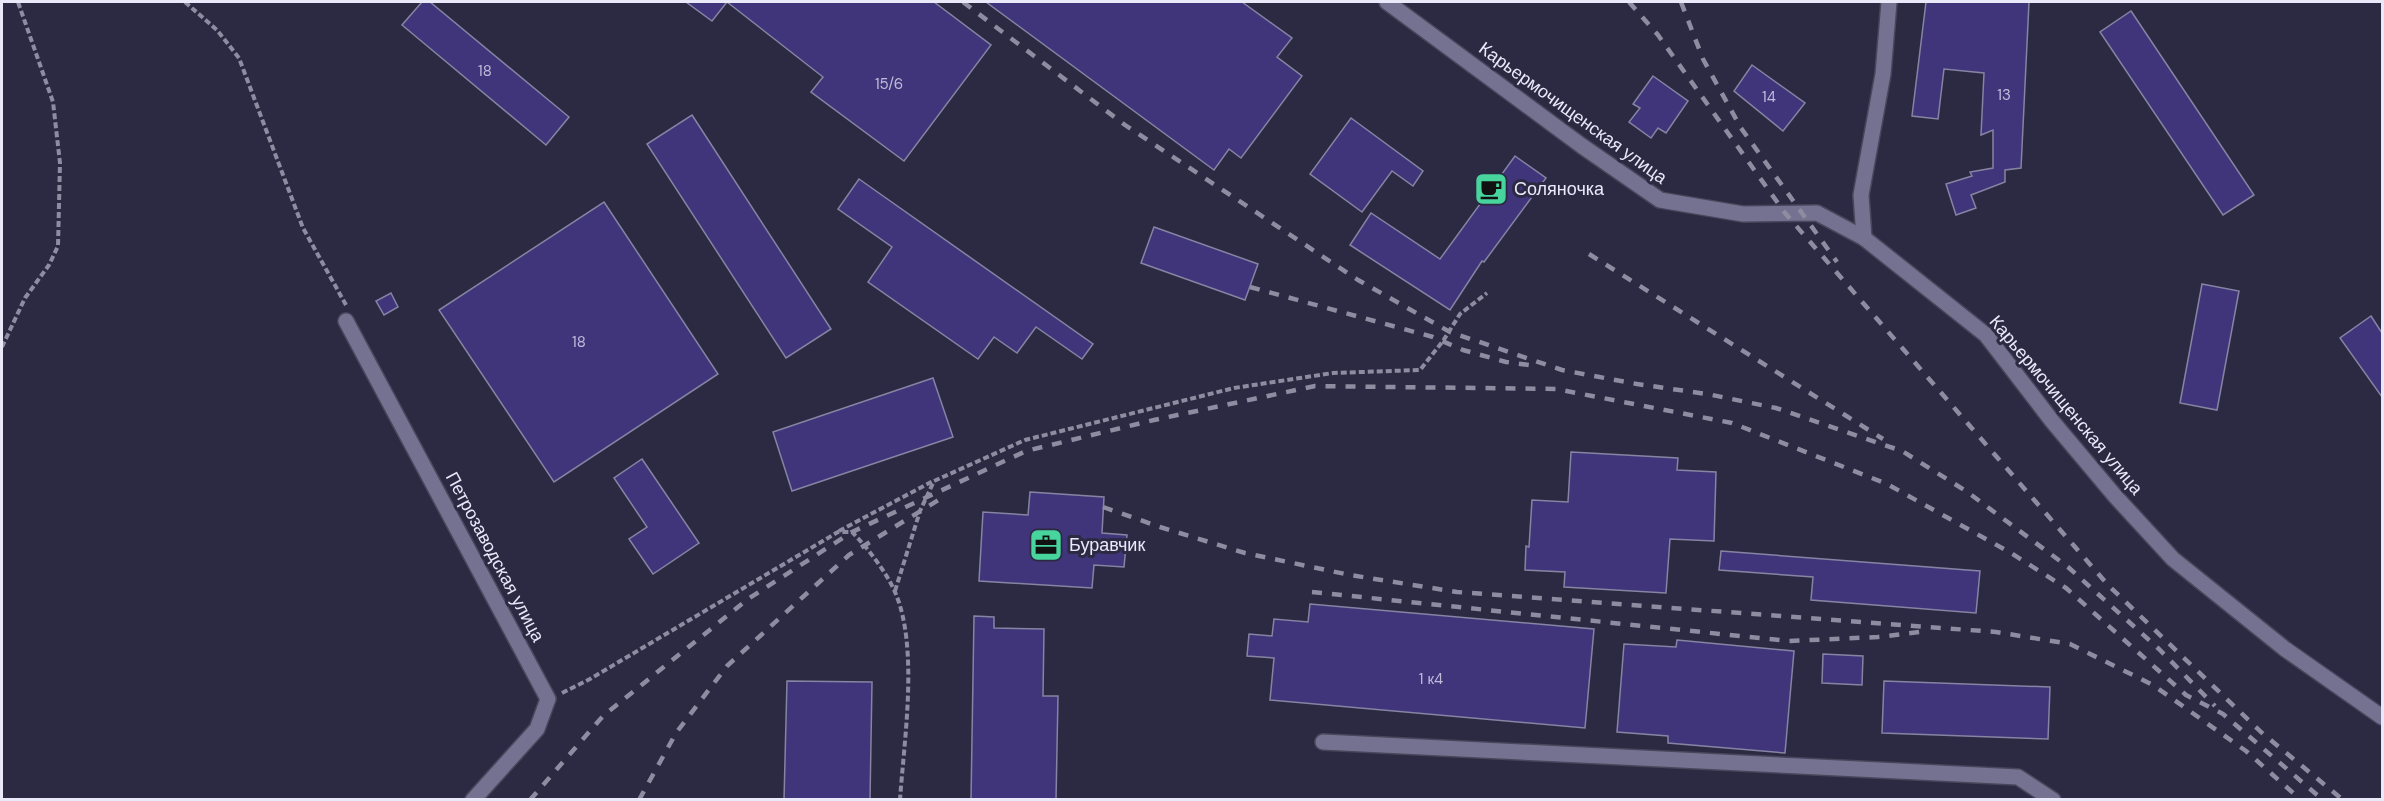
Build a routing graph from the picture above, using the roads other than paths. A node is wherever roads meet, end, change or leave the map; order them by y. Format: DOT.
graph roads {
  1 [pos="1388,2"];
  2 [pos="1889,2"];
  3 [pos="1864,238"];
  4 [pos="347,315"];
  5 [pos="2382,717"];
  6 [pos="1323,742"];
  7 [pos="473,800"];
  8 [pos="2053,800"];
  1 -- 3 [label="street, Карьермочищенская улица"];
  2 -- 3 [label="street"];
  3 -- 5 [label="street, Карьермочищенская улица"];
  4 -- 7 [label="street, Петрозаводская улица"];
  6 -- 8 [label="street"];
}
